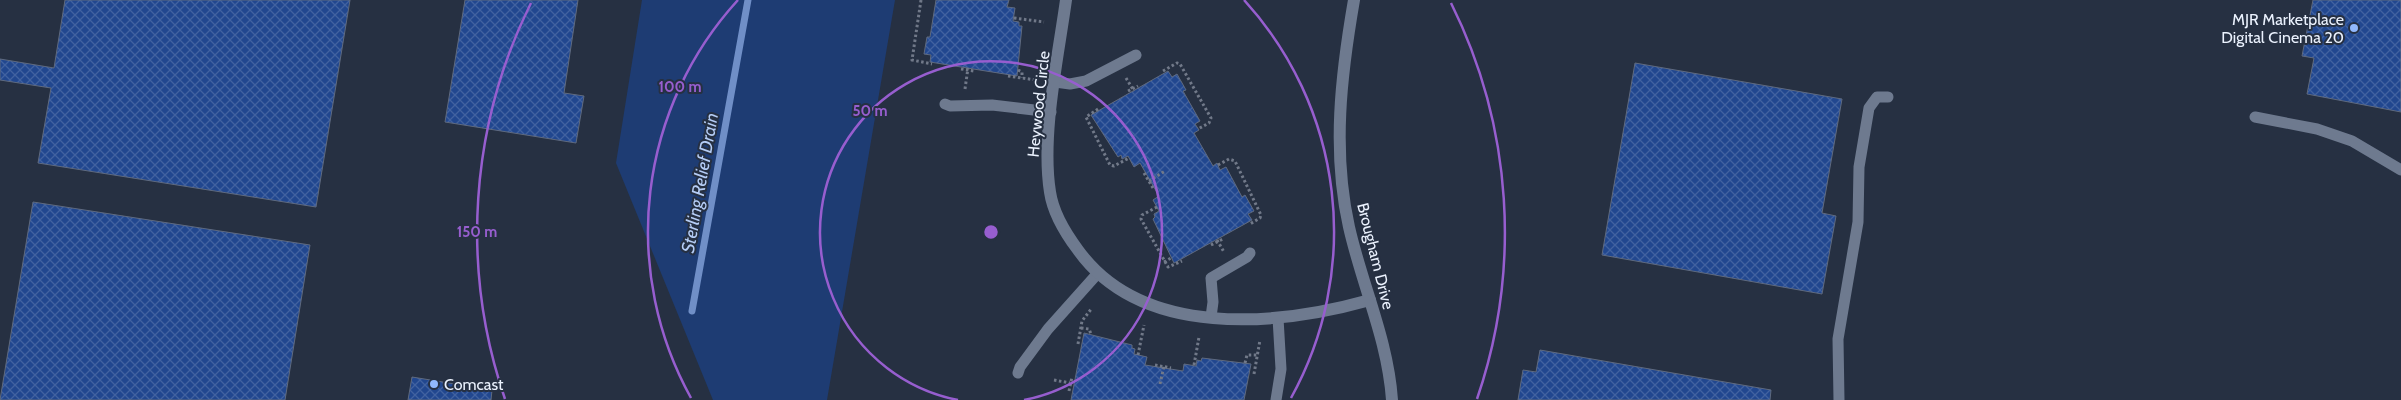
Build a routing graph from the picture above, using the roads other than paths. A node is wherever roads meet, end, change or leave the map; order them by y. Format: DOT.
graph roads {
  1 [pos="1066,0"];
  2 [pos="1354,0"];
  3 [pos="1136,55"];
  4 [pos="1055,82"];
  5 [pos="1888,96"];
  6 [pos="945,104"];
  7 [pos="1051,112"];
  8 [pos="2255,117"];
  9 [pos="2401,170"];
  10 [pos="1250,253"];
  11 [pos="1098,273"];
  12 [pos="1370,300"];
  13 [pos="1212,317"];
  14 [pos="1278,318"];
  15 [pos="1018,374"];
  16 [pos="1276,400"];
  17 [pos="1392,400"];
  18 [pos="1839,400"];
  1 -- 4 [label="street, Heywood Circle"];
  2 -- 12 [label="street, Brougham Drive"];
  3 -- 4 [label="lane"];
  4 -- 7 [label="street, Heywood Circle"];
  5 -- 18 [label="lane"];
  6 -- 7 [label="lane"];
  7 -- 11 [label="street, Heywood Circle"];
  8 -- 9 [label="lane"];
  10 -- 13 [label="lane"];
  11 -- 13 [label="street, Heywood Circle"];
  11 -- 15 [label="lane"];
  12 -- 14 [label="street, Heywood Circle"];
  12 -- 17 [label="street, Brougham Drive"];
  13 -- 14 [label="street, Heywood Circle"];
  14 -- 16 [label="lane"];
}
